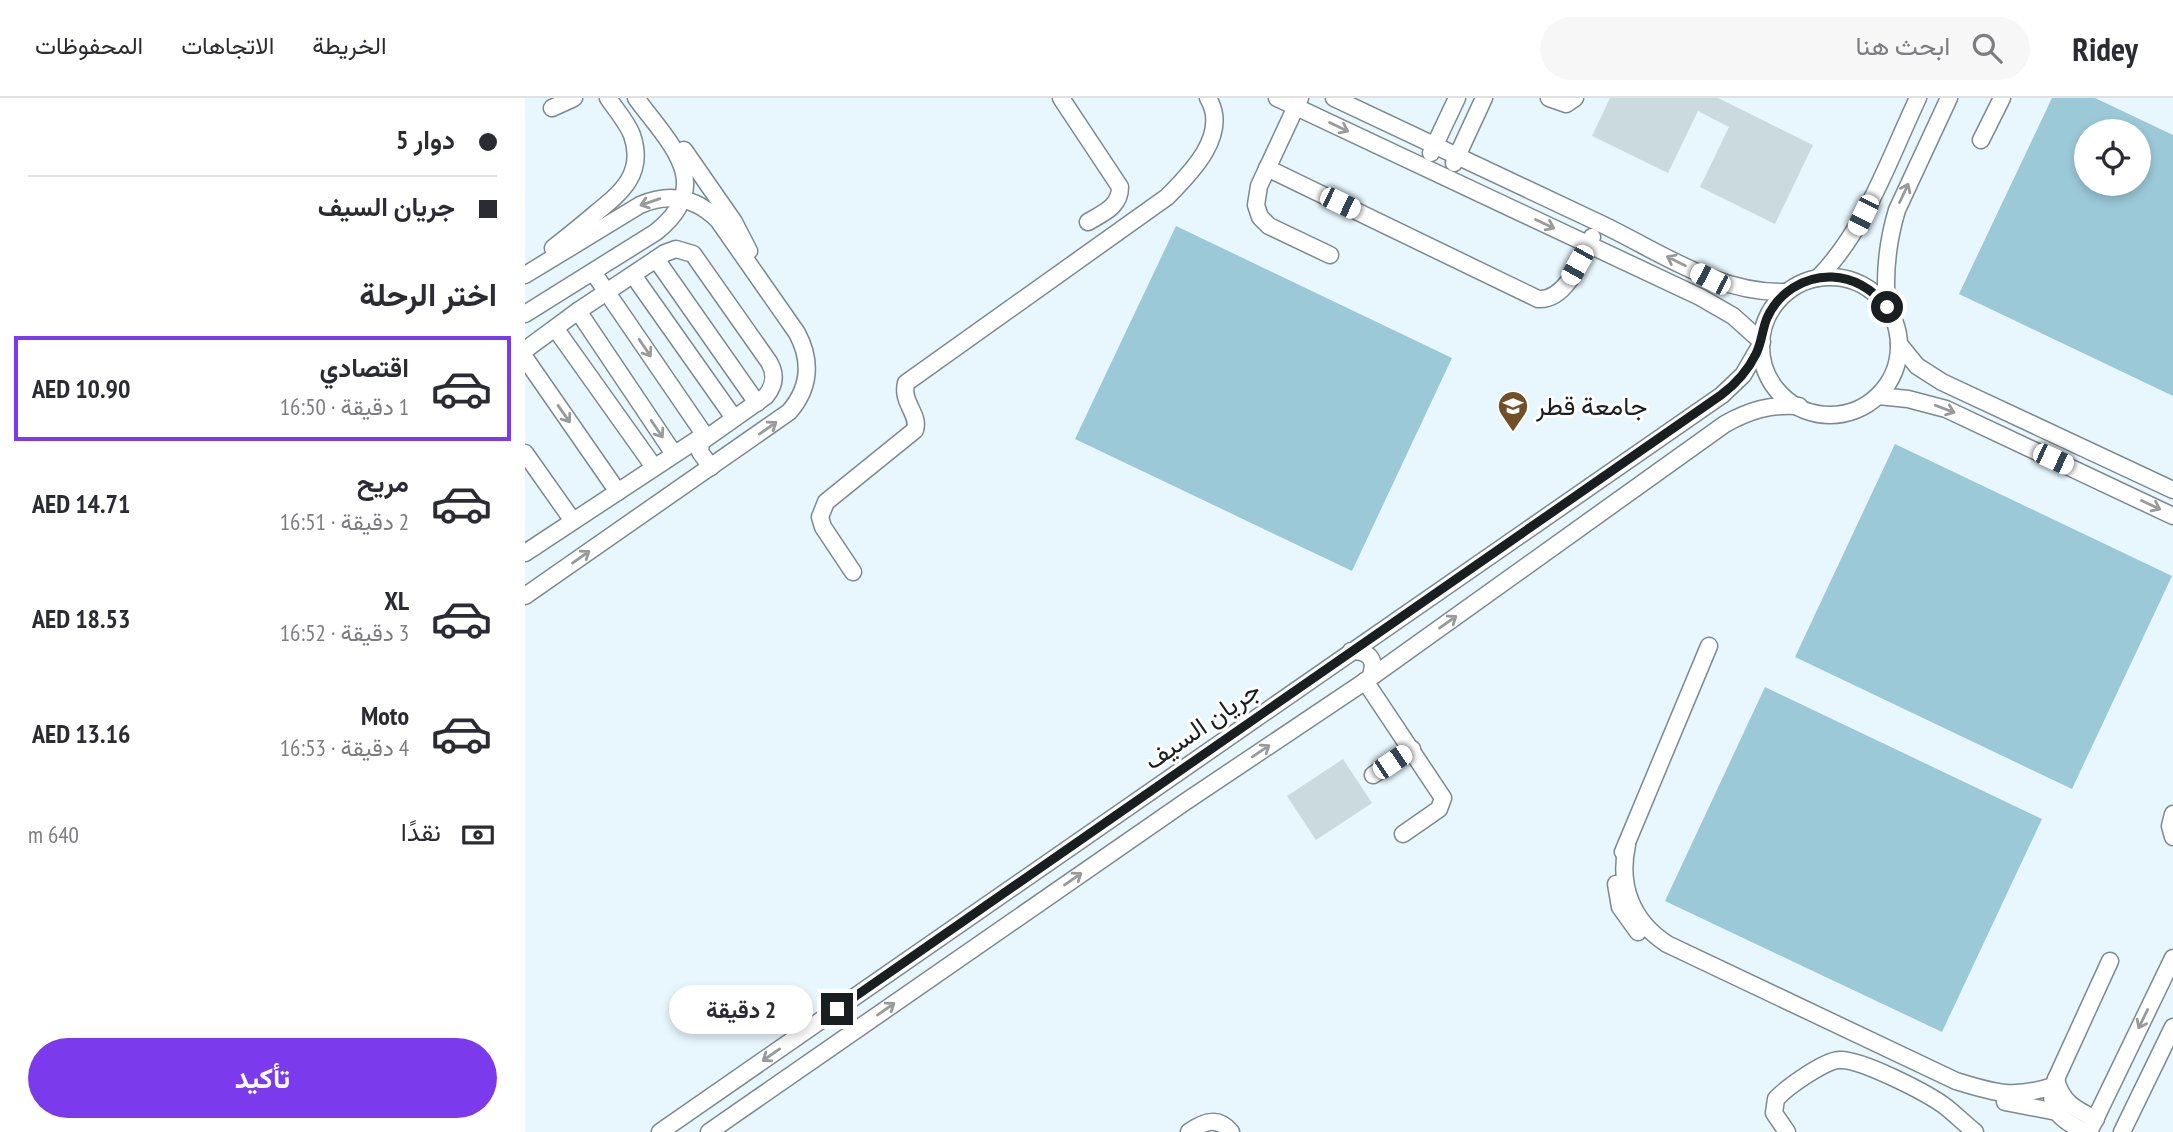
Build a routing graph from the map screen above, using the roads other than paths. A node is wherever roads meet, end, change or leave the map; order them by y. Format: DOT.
graph roads {
  1 [pos="559,98"];
  2 [pos="574,98"];
  3 [pos="608,98"];
  4 [pos="636,98"];
  5 [pos="644,98"];
  6 [pos="1061,98"];
  7 [pos="1208,98"];
  8 [pos="1277,98"];
  9 [pos="1334,98"];
  10 [pos="1457,98"];
  11 [pos="1484,98"];
  12 [pos="1549,98"];
  13 [pos="1575,98"];
  14 [pos="1918,98"];
  15 [pos="1949,98"];
  16 [pos="2001,98"];
  17 [pos="1298,102"];
  18 [pos="1981,140"];
  19 [pos="1435,146"];
  20 [pos="1457,156"];
  21 [pos="1425,167"];
  22 [pos="1268,168"];
  23 [pos="1447,178"];
  24 [pos="682,198"];
  25 [pos="1088,222"];
  26 [pos="1599,222"];
  27 [pos="1588,244"];
  28 [pos="1330,256"];
  29 [pos="656,259"];
  30 [pos="754,271"];
  31 [pos="593,272"];
  32 [pos="525,273"];
  33 [pos="633,275"];
  34 [pos="1818,278"];
  35 [pos="607,292"];
  36 [pos="1787,292"];
  37 [pos="1887,307"];
  38 [pos="578,311"];
  39 [pos="525,314"];
  40 [pos="555,328"];
  41 [pos="1761,344"];
  42 [pos="1899,344"];
  43 [pos="525,350"];
  44 [pos="525,358"];
  45 [pos="1878,396"];
  46 [pos="757,402"];
  47 [pos="1800,406"];
  48 [pos="734,418"];
  49 [pos="705,436"];
  50 [pos="525,453"];
  51 [pos="674,454"];
  52 [pos="654,467"];
  53 [pos="711,467"];
  54 [pos="2173,490"];
  55 [pos="618,492"];
  56 [pos="2173,516"];
  57 [pos="573,521"];
  58 [pos="525,531"];
  59 [pos="530,549"];
  60 [pos="853,572"];
  61 [pos="525,596"];
  62 [pos="1709,646"];
  63 [pos="1351,651"];
  64 [pos="1368,679"];
  65 [pos="1412,749"];
  66 [pos="1373,775"];
  67 [pos="1169,778"];
  68 [pos="1185,802"];
  69 [pos="2173,814"];
  70 [pos="1403,834"];
  71 [pos="2173,837"];
  72 [pos="2173,958"];
  73 [pos="2110,961"];
  74 [pos="2173,1027"];
  75 [pos="1956,1081"];
  76 [pos="2055,1082"];
  77 [pos="2057,1112"];
  78 [pos="2090,1128"];
  79 [pos="1969,1131"];
  80 [pos="660,1132"];
  81 [pos="709,1132"];
  82 [pos="1189,1132"];
  83 [pos="1231,1132"];
  84 [pos="1787,1132"];
  85 [pos="2122,1132"];
  1 -- 2 [label="street"];
  3 -- 32 [label="street"];
  4 -- 24 [label="street"];
  5 -- 30 [label="street"];
  6 -- 25 [label="street"];
  7 -- 60 [label="street"];
  8 -- 17 [label="street"];
  9 -- 19 [label="street"];
  10 -- 19 [label="street"];
  11 -- 20 [label="street"];
  12 -- 13 [label="street"];
  14 -- 34 [label="street"];
  37 -- 15 [label="street, one-way"];
  16 -- 18 [label="street"];
  17 -- 21 [label="street, one-way"];
  17 -- 22 [label="street"];
  19 -- 20 [label="street"];
  19 -- 21 [label="street"];
  20 -- 23 [label="street"];
  20 -- 26 [label="street"];
  21 -- 23 [label="street"];
  22 -- 27 [label="street"];
  22 -- 28 [label="street"];
  23 -- 27 [label="street, one-way"];
  24 -- 30 [label="street"];
  24 -- 31 [label="street"];
  24 -- 32 [label="street, one-way"];
  26 -- 27 [label="street"];
  36 -- 26 [label="street, one-way"];
  27 -- 41 [label="street"];
  29 -- 33 [label="street"];
  29 -- 46 [label="street"];
  29 -- 46 [label="street"];
  53 -- 30 [label="street, one-way"];
  31 -- 35 [label="street"];
  31 -- 39 [label="street"];
  33 -- 35 [label="street"];
  33 -- 48 [label="street"];
  34 -- 36 [label="street"];
  34 -- 37 [label="street"];
  35 -- 38 [label="street"];
  35 -- 49 [label="street, one-way"];
  36 -- 41 [label="street"];
  37 -- 42 [label="street"];
  38 -- 40 [label="street"];
  38 -- 51 [label="street, one-way"];
  40 -- 43 [label="street"];
  40 -- 52 [label="street"];
  41 -- 47 [label="street"];
  41 -- 63 [label="street, جريان السيف"];
  42 -- 45 [label="street"];
  42 -- 54 [label="street"];
  44 -- 55 [label="street, one-way"];
  45 -- 47 [label="street"];
  45 -- 56 [label="street, one-way"];
  46 -- 48 [label="street"];
  64 -- 47 [label="street, جريان السيف, one-way"];
  48 -- 49 [label="street"];
  49 -- 51 [label="street"];
  49 -- 53 [label="street"];
  50 -- 57 [label="street"];
  51 -- 52 [label="street"];
  52 -- 55 [label="street"];
  61 -- 53 [label="street, one-way"];
  55 -- 57 [label="street"];
  57 -- 59 [label="street"];
  58 -- 59 [label="street"];
  62 -- 75 [label="street"];
  63 -- 64 [label="street"];
  63 -- 67 [label="street, جريان السيف"];
  64 -- 65 [label="street"];
  68 -- 64 [label="street, جريان السيف, one-way"];
  65 -- 66 [label="street"];
  65 -- 70 [label="street"];
  67 -- 68 [label="street"];
  67 -- 80 [label="street, جريان السيف, one-way"];
  81 -- 68 [label="street, جريان السيف, one-way"];
  69 -- 71 [label="street"];
  72 -- 78 [label="street, one-way"];
  73 -- 76 [label="street"];
  74 -- 85 [label="street"];
  75 -- 76 [label="street"];
  75 -- 77 [label="street"];
  76 -- 77 [label="street"];
  76 -- 78 [label="street"];
  77 -- 78 [label="street"];
  79 -- 84 [label="street"];
  82 -- 83 [label="street"];
}
